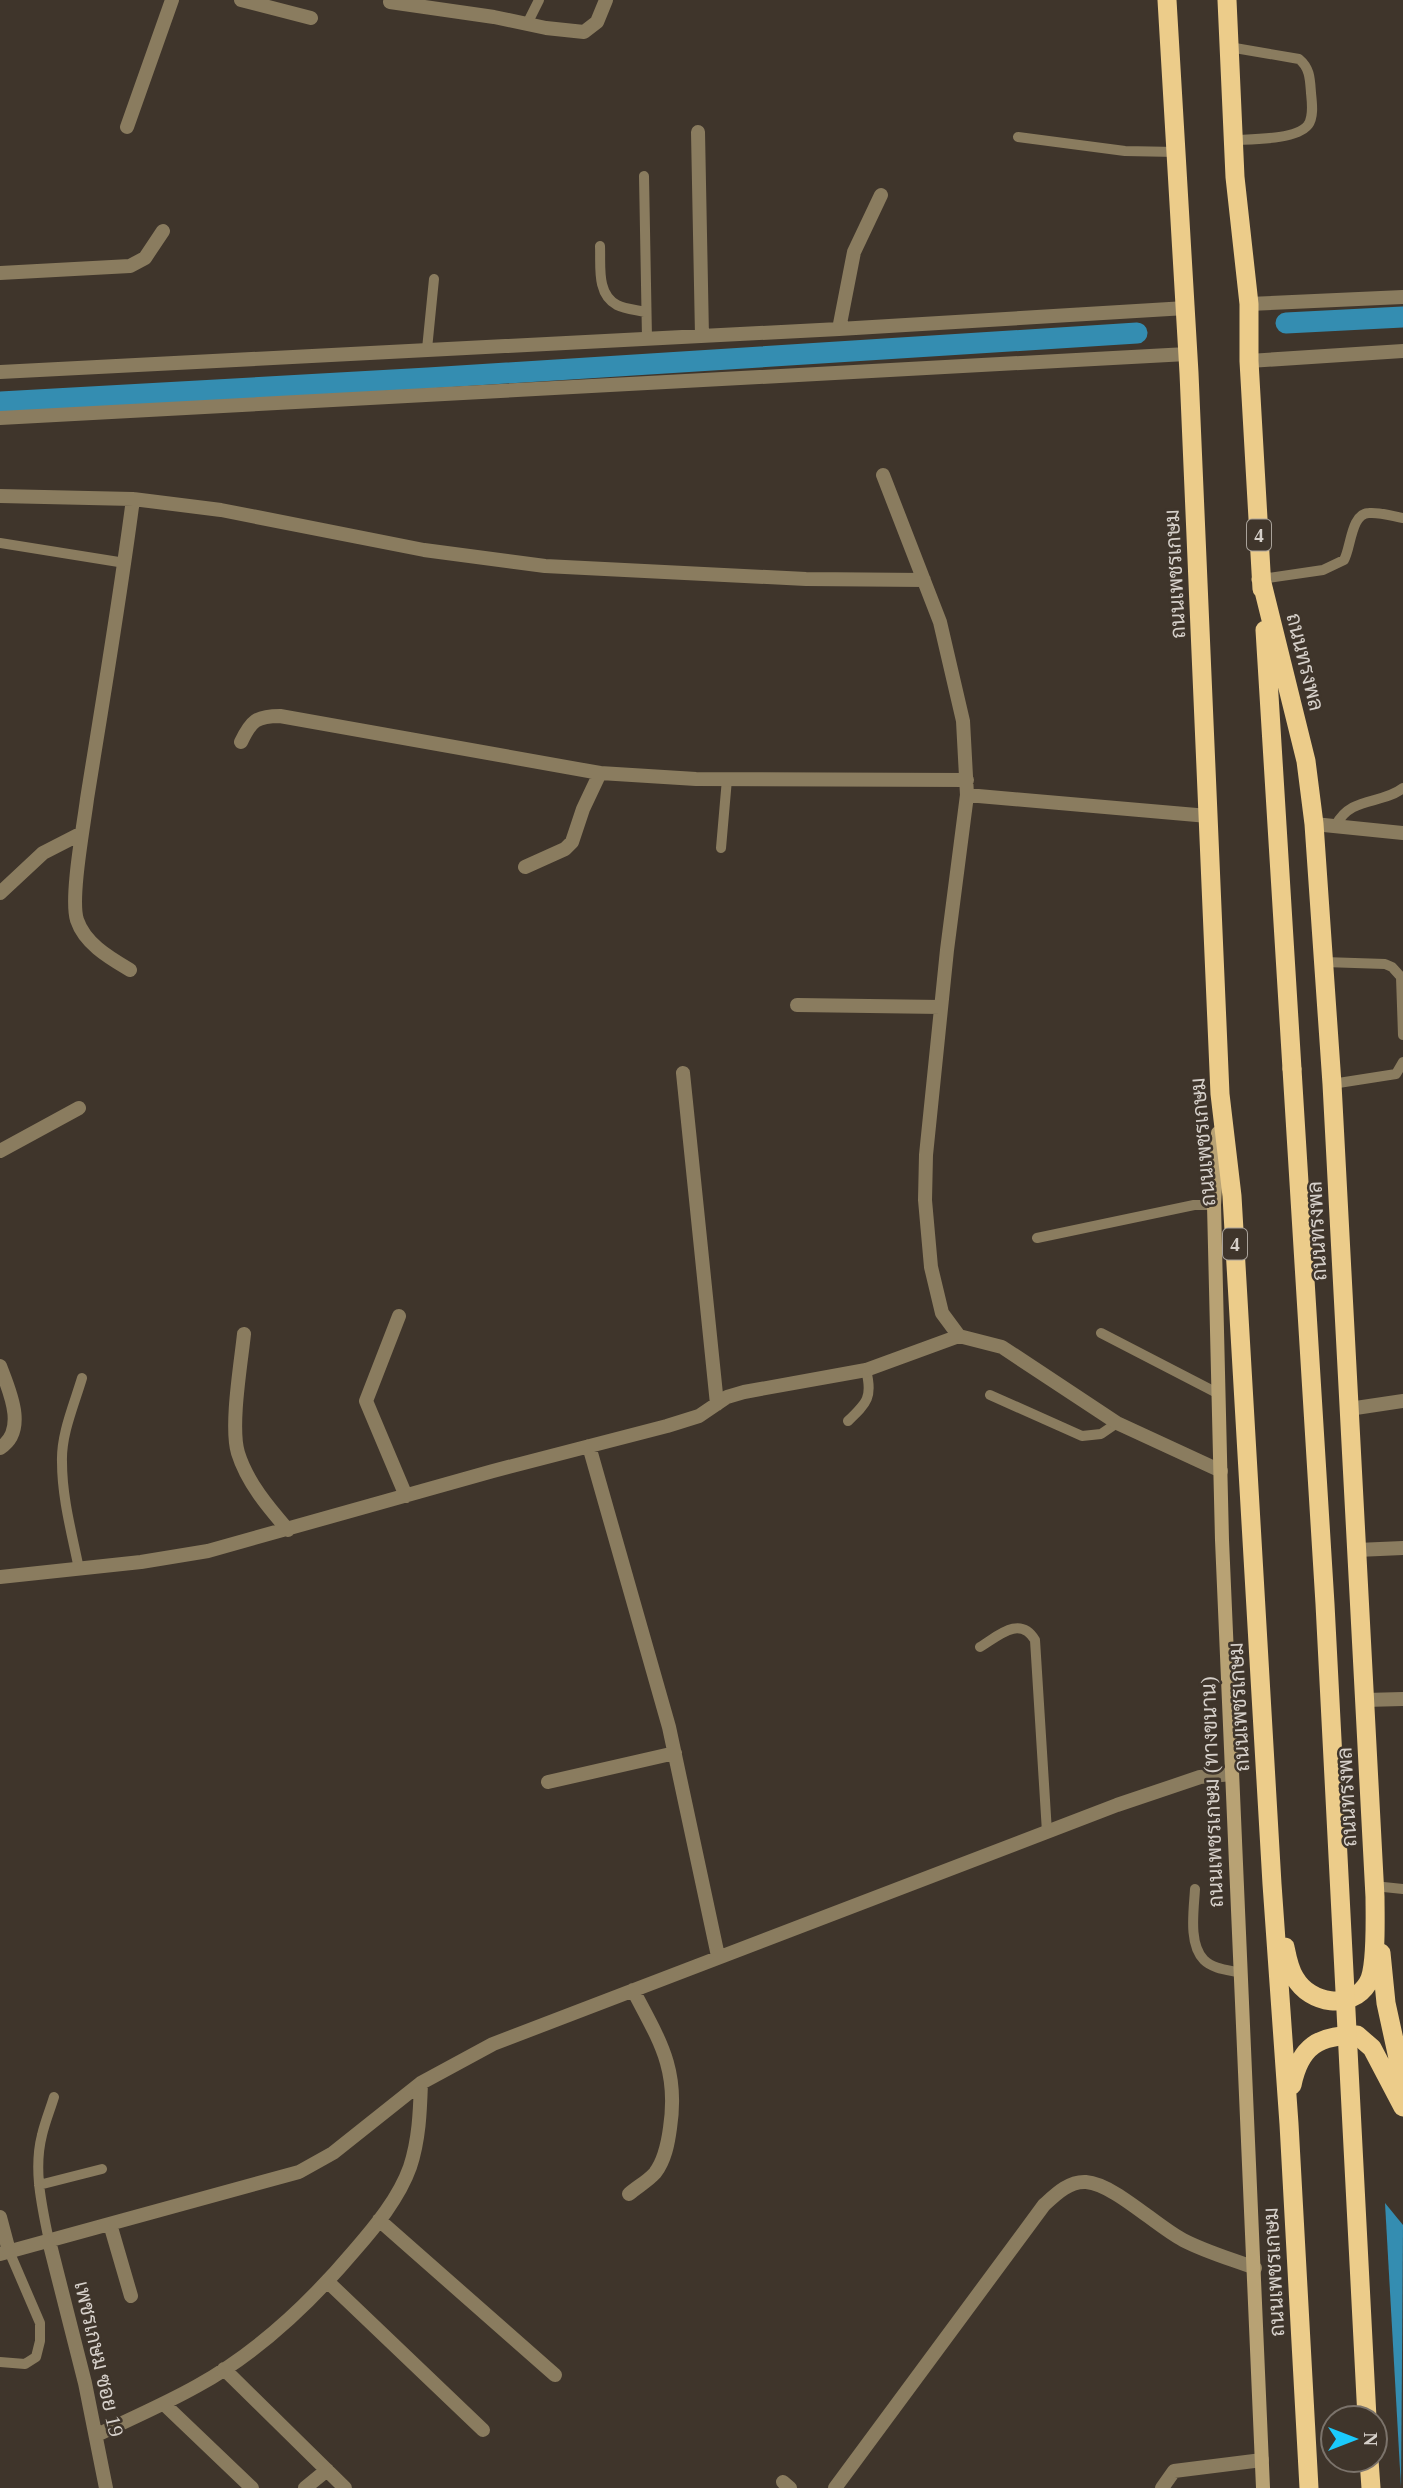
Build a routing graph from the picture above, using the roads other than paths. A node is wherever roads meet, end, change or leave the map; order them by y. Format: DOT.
graph roads {
  1 [pos="172,0"];
  2 [pos="241,0"];
  3 [pos="539,0"];
  4 [pos="606,0"];
  5 [pos="1167,0"];
  6 [pos="1227,0"];
  7 [pos="390,2"];
  8 [pos="312,18"];
  9 [pos="527,24"];
  10 [pos="1229,47"];
  11 [pos="127,127"];
  12 [pos="698,132"];
  13 [pos="1018,137"];
  14 [pos="1234,140"];
  15 [pos="1176,152"];
  16 [pos="644,176"];
  17 [pos="881,195"];
  18 [pos="163,231"];
  19 [pos="600,246"];
  20 [pos="0,273"];
  21 [pos="435,279"];
  22 [pos="1403,297"];
  23 [pos="1249,304"];
  24 [pos="1186,308"];
  25 [pos="645,312"];
  26 [pos="839,329"];
  27 [pos="702,336"];
  28 [pos="647,338"];
  29 [pos="427,349"];
  30 [pos="1403,351"];
  31 [pos="1186,354"];
  32 [pos="1249,360"];
  33 [pos="0,372"];
  34 [pos="0,418"];
  35 [pos="883,475"];
  36 [pos="0,496"];
  37 [pos="133,499"];
  38 [pos="1403,518"];
  39 [pos="0,543"];
  40 [pos="125,563"];
  41 [pos="1261,579"];
  42 [pos="924,580"];
  43 [pos="241,742"];
  44 [pos="600,774"];
  45 [pos="727,779"];
  46 [pos="967,788"];
  47 [pos="1403,788"];
  48 [pos="1208,816"];
  49 [pos="1314,824"];
  50 [pos="1336,825"];
  51 [pos="82,833"];
  52 [pos="1403,833"];
  53 [pos="721,848"];
  54 [pos="525,867"];
  55 [pos="0,893"];
  56 [pos="1324,962"];
  57 [pos="130,970"];
  58 [pos="796,1005"];
  59 [pos="941,1007"];
  60 [pos="1403,1035"];
  61 [pos="1403,1062"];
  62 [pos="682,1073"];
  63 [pos="1332,1084"];
  64 [pos="1220,1094"];
  65 [pos="79,1108"];
  66 [pos="0,1151"];
  67 [pos="1214,1205"];
  68 [pos="1037,1238"];
  69 [pos="399,1316"];
  70 [pos="1101,1333"];
  71 [pos="244,1334"];
  72 [pos="959,1336"];
  73 [pos="0,1366"];
  74 [pos="866,1370"];
  75 [pos="82,1378"];
  76 [pos="1219,1394"];
  77 [pos="990,1395"];
  78 [pos="1403,1401"];
  79 [pos="717,1404"];
  80 [pos="1349,1409"];
  81 [pos="848,1421"];
  82 [pos="1117,1423"];
  83 [pos="589,1446"];
  84 [pos="0,1448"];
  85 [pos="1221,1471"];
  86 [pos="406,1496"];
  87 [pos="288,1530"];
  88 [pos="1403,1548"];
  89 [pos="1357,1550"];
  90 [pos="79,1569"];
  91 [pos="0,1577"];
  92 [pos="980,1647"];
  93 [pos="1403,1699"];
  94 [pos="1365,1700"];
  95 [pos="675,1753"];
  96 [pos="1232,1774"];
  97 [pos="548,1782"];
  98 [pos="1046,1832"];
  99 [pos="1272,1884"];
  100 [pos="1195,1889"];
  101 [pos="1403,1889"];
  102 [pos="1374,1892"];
  103 [pos="718,1956"];
  104 [pos="1241,1973"];
  105 [pos="633,1990"];
  106 [pos="1403,2081"];
  107 [pos="421,2083"];
  108 [pos="54,2097"];
  109 [pos="1403,2108"];
  110 [pos="1289,2124"];
  111 [pos="102,2169"];
  112 [pos="39,2185"];
  113 [pos="629,2194"];
  114 [pos="0,2217"];
  115 [pos="379,2220"];
  116 [pos="110,2224"];
  117 [pos="49,2241"];
  118 [pos="5,2252"];
  119 [pos="1255,2268"];
  120 [pos="328,2282"];
  121 [pos="131,2296"];
  122 [pos="0,2362"];
  123 [pos="224,2369"];
  124 [pos="555,2375"];
  125 [pos="164,2404"];
  126 [pos="1366,2404"];
  127 [pos="483,2430"];
  128 [pos="97,2435"];
  129 [pos="1262,2460"];
  130 [pos="327,2470"];
  131 [pos="106,2488"];
  132 [pos="252,2488"];
  133 [pos="305,2488"];
  134 [pos="345,2488"];
  135 [pos="835,2488"];
  136 [pos="1162,2488"];
  137 [pos="1263,2488"];
  138 [pos="1310,2488"];
  1 -- 11 [label="street"];
  2 -- 8 [label="street"];
  3 -- 9 [label="lane"];
  4 -- 9 [label="street"];
  5 -- 15 [label="highway, ถนนเพชรเกษม / 4"];
  6 -- 10 [label="highway, 4"];
  7 -- 9 [label="street"];
  10 -- 14 [label="highway, 4"];
  10 -- 14 [label="lane"];
  12 -- 27 [label="street"];
  13 -- 15 [label="lane"];
  14 -- 23 [label="highway, 4"];
  15 -- 24 [label="highway, ถนนเพชรเกษม / 4"];
  16 -- 25 [label="lane"];
  17 -- 26 [label="street"];
  18 -- 20 [label="street"];
  19 -- 25 [label="lane"];
  21 -- 29 [label="lane"];
  22 -- 23 [label="street"];
  23 -- 32 [label="highway, 4"];
  24 -- 26 [label="street"];
  24 -- 31 [label="highway, ถนนเพชรเกษม / 4"];
  25 -- 28 [label="lane"];
  26 -- 27 [label="street"];
  27 -- 28 [label="street"];
  28 -- 29 [label="street"];
  29 -- 33 [label="street"];
  30 -- 32 [label="street"];
  31 -- 34 [label="street"];
  31 -- 48 [label="highway, ถนนเพชรเกษม / 4"];
  32 -- 41 [label="highway, 4"];
  35 -- 42 [label="street"];
  36 -- 37 [label="street"];
  37 -- 40 [label="street"];
  37 -- 42 [label="street"];
  38 -- 41 [label="lane"];
  39 -- 40 [label="lane"];
  40 -- 51 [label="street"];
  41 -- 49 [label="highway, ถนนทรงพล"];
  41 -- 126 [label="highway, 4, bridge"];
  42 -- 46 [label="street"];
  43 -- 44 [label="street"];
  44 -- 45 [label="street"];
  44 -- 54 [label="street"];
  45 -- 46 [label="street"];
  45 -- 53 [label="lane"];
  46 -- 48 [label="street"];
  46 -- 59 [label="street"];
  47 -- 50 [label="lane"];
  48 -- 64 [label="highway, ถนนเพชรเกษม / 4"];
  49 -- 50 [label="street"];
  49 -- 56 [label="highway, ถนนทรงพล"];
  50 -- 52 [label="street"];
  51 -- 55 [label="street"];
  51 -- 57 [label="street"];
  56 -- 60 [label="lane"];
  56 -- 63 [label="highway, ถนนทรงพล"];
  58 -- 59 [label="street"];
  59 -- 72 [label="street"];
  61 -- 63 [label="lane"];
  62 -- 79 [label="street"];
  63 -- 80 [label="highway, ถนนทรงพล"];
  64 -- 67 [label="main road, ถนนเพชรเกษม (ทางขนาน) / 4"];
  64 -- 99 [label="highway, ถนนเพชรเกษม / 4"];
  65 -- 66 [label="street"];
  67 -- 68 [label="lane"];
  67 -- 76 [label="main road, ถนนเพชรเกษม (ทางขนาน) / 4"];
  69 -- 86 [label="street"];
  70 -- 76 [label="lane"];
  71 -- 87 [label="street"];
  72 -- 74 [label="street"];
  72 -- 82 [label="street"];
  73 -- 84 [label="street"];
  74 -- 79 [label="street"];
  74 -- 81 [label="lane"];
  75 -- 90 [label="lane"];
  76 -- 85 [label="main road, ถนนเพชรเกษม (ทางขนาน) / 4"];
  77 -- 82 [label="lane"];
  78 -- 80 [label="street"];
  79 -- 83 [label="street"];
  80 -- 89 [label="highway, ถนนทรงพล"];
  82 -- 85 [label="street"];
  83 -- 86 [label="street"];
  83 -- 95 [label="street"];
  85 -- 96 [label="main road, ถนนเพชรเกษม (ทางขนาน) / 4"];
  86 -- 87 [label="street"];
  87 -- 90 [label="street"];
  88 -- 89 [label="street"];
  89 -- 94 [label="highway, ถนนทรงพล"];
  90 -- 91 [label="street"];
  92 -- 98 [label="lane"];
  93 -- 94 [label="street"];
  94 -- 102 [label="highway, ถนนทรงพล"];
  95 -- 97 [label="street"];
  95 -- 103 [label="street"];
  96 -- 98 [label="street"];
  96 -- 104 [label="main road, ถนนเพชรเกษม (ทางขนาน) / 4"];
  98 -- 103 [label="street"];
  99 -- 102 [label="highway"];
  99 -- 110 [label="highway, ถนนเพชรเกษม / 4"];
  100 -- 104 [label="lane"];
  101 -- 102 [label="lane"];
  102 -- 106 [label="highway, ถนนทรงพล"];
  103 -- 105 [label="street"];
  104 -- 119 [label="main road, ถนนเพชรเกษม (ทางขนาน) / 4"];
  105 -- 107 [label="street"];
  105 -- 113 [label="street"];
  107 -- 115 [label="street"];
  107 -- 116 [label="street"];
  108 -- 112 [label="lane"];
  109 -- 110 [label="highway"];
  110 -- 138 [label="highway, ถนนเพชรเกษม / 4"];
  111 -- 112 [label="lane"];
  112 -- 117 [label="lane"];
  114 -- 118 [label="street"];
  115 -- 120 [label="street"];
  115 -- 124 [label="street"];
  116 -- 117 [label="street"];
  116 -- 121 [label="street"];
  117 -- 118 [label="street"];
  117 -- 128 [label="street, เพชรเกษม ซอย 19"];
  118 -- 122 [label="lane"];
  119 -- 129 [label="main road, ถนนเพชรเกษม (ทางขนาน) / 4"];
  119 -- 135 [label="street"];
  120 -- 123 [label="street"];
  120 -- 127 [label="street"];
  123 -- 125 [label="street"];
  123 -- 130 [label="street"];
  125 -- 128 [label="street"];
  125 -- 132 [label="street"];
  128 -- 131 [label="street, เพชรเกษม ซอย 19"];
  129 -- 136 [label="street"];
  129 -- 137 [label="main road, ถนนเพชรเกษม (ทางขนาน) / 4"];
  130 -- 133 [label="street"];
  130 -- 134 [label="street"];
}
